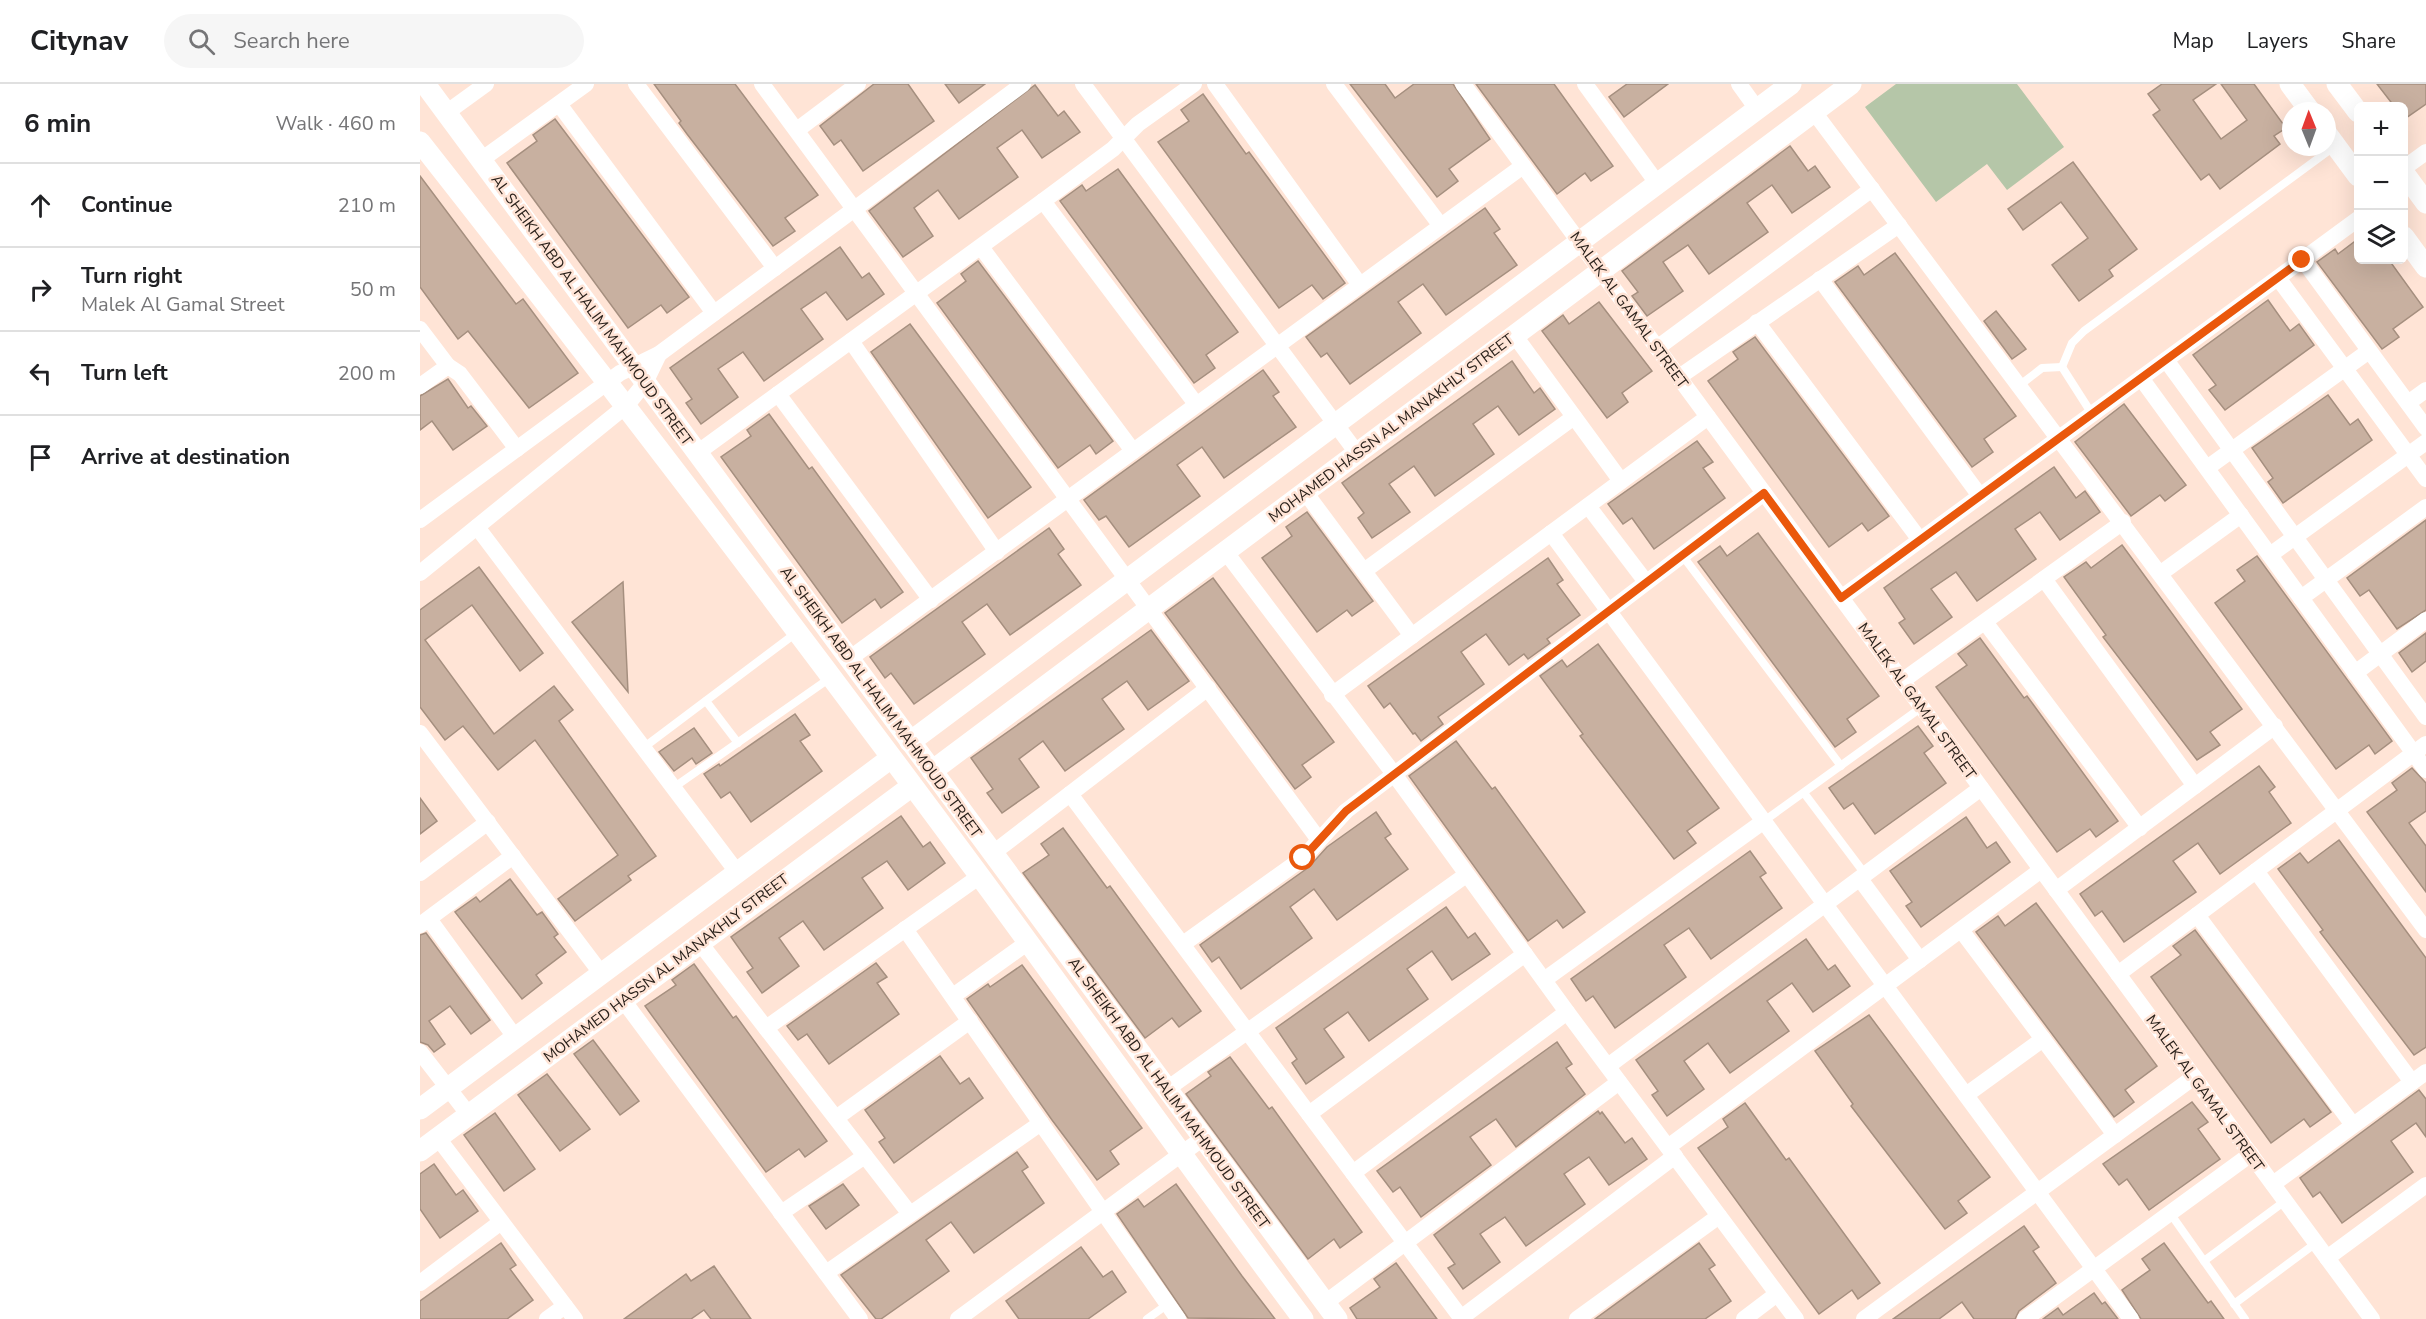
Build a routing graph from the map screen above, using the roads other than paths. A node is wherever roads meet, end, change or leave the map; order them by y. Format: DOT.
graph roads {
  1 [pos="425,84"];
  2 [pos="486,84"];
  3 [pos="586,84"];
  4 [pos="636,84"];
  5 [pos="762,84"];
  6 [pos="858,84"];
  7 [pos="1023,84"];
  8 [pos="1083,84"];
  9 [pos="1194,84"];
  10 [pos="1215,84"];
  11 [pos="1334,84"];
  12 [pos="1463,84"];
  13 [pos="1585,84"];
  14 [pos="1739,84"];
  15 [pos="1791,84"];
  16 [pos="1851,84"];
  17 [pos="2290,84"];
  18 [pos="2337,84"];
  19 [pos="2303,102"];
  20 [pos="559,104"];
  21 [pos="2354,107"];
  22 [pos="1757,109"];
  23 [pos="1814,112"];
  24 [pos="446,113"];
  25 [pos="797,130"];
  26 [pos="1124,139"];
  27 [pos="420,142"];
  28 [pos="2336,147"];
  29 [pos="2426,152"];
  30 [pos="2310,156"];
  31 [pos="481,160"];
  32 [pos="2408,165"];
  33 [pos="1523,166"];
  34 [pos="2354,171"];
  35 [pos="2408,180"];
  36 [pos="1657,183"];
  37 [pos="1872,189"];
  38 [pos="1043,201"];
  39 [pos="2426,203"];
  40 [pos="855,209"];
  41 [pos="2354,222"];
  42 [pos="1899,225"];
  43 [pos="1441,226"];
  44 [pos="1579,241"];
  45 [pos="2408,244"];
  46 [pos="981,247"];
  47 [pos="2302,260"];
  48 [pos="2426,267"];
  49 [pos="775,268"];
  50 [pos="1601,271"];
  51 [pos="2278,278"];
  52 [pos="1820,279"];
  53 [pos="1360,285"];
  54 [pos="917,293"];
  55 [pos="714,313"];
  56 [pos="1757,322"];
  57 [pos="420,329"];
  58 [pos="1515,336"];
  59 [pos="851,341"];
  60 [pos="1276,345"];
  61 [pos="1657,348"];
  62 [pos="2369,351"];
  63 [pos="659,354"];
  64 [pos="2166,360"];
  65 [pos="633,365"];
  66 [pos="448,366"];
  67 [pos="2062,367"];
  68 [pos="2345,369"];
  69 [pos="1679,377"];
  70 [pos="2141,378"];
  71 [pos="608,382"];
  72 [pos="645,383"];
  73 [pos="2020,385"];
  74 [pos="420,386"];
  75 [pos="2426,390"];
  76 [pos="778,394"];
  77 [pos="2408,403"];
  78 [pos="1196,404"];
  79 [pos="627,405"];
  80 [pos="2092,414"];
  81 [pos="1574,417"];
  82 [pos="1708,417"];
  83 [pos="1335,424"];
  84 [pos="2426,428"];
  85 [pos="2059,437"];
  86 [pos="2426,442"];
  87 [pos="517,449"];
  88 [pos="2232,450"];
  89 [pos="1133,451"];
  90 [pos="697,453"];
  91 [pos="1357,453"];
  92 [pos="2408,455"];
  93 [pos="2207,468"];
  94 [pos="2426,479"];
  95 [pos="1622,481"];
  96 [pos="1305,492"];
  97 [pos="1764,493"];
  98 [pos="1980,496"];
  99 [pos="1068,499"];
  100 [pos="1588,506"];
  101 [pos="2426,507"];
  102 [pos="2241,515"];
  103 [pos="420,520"];
  104 [pos="2123,522"];
  105 [pos="477,527"];
  106 [pos="1551,533"];
  107 [pos="2295,537"];
  108 [pos="1920,540"];
  109 [pos="1225,551"];
  110 [pos="997,552"];
  111 [pos="1682,555"];
  112 [pos="2270,555"];
  113 [pos="1364,571"];
  114 [pos="420,573"];
  115 [pos="2161,573"];
  116 [pos="1127,579"];
  117 [pos="2044,579"];
  118 [pos="2326,580"];
  119 [pos="1646,582"];
  120 [pos="1841,598"];
  121 [pos="2301,598"];
  122 [pos="931,600"];
  123 [pos="1149,609"];
  124 [pos="1608,610"];
  125 [pos="2426,620"];
  126 [pos="1985,622"];
  127 [pos="797,633"];
  128 [pos="1412,636"];
  129 [pos="2380,654"];
  130 [pos="849,659"];
  131 [pos="2355,673"];
  132 [pos="831,678"];
  133 [pos="1902,681"];
  134 [pos="1208,688"];
  135 [pos="1332,695"];
  136 [pos="706,701"];
  137 [pos="1922,707"];
  138 [pos="2426,717"];
  139 [pos="2275,726"];
  140 [pos="422,741"];
  141 [pos="910,742"];
  142 [pos="738,743"];
  143 [pos="643,748"];
  144 [pos="2420,749"];
  145 [pos="891,758"];
  146 [pos="1841,766"];
  147 [pos="2426,770"];
  148 [pos="932,771"];
  149 [pos="1394,774"];
  150 [pos="912,786"];
  151 [pos="2195,786"];
  152 [pos="674,788"];
  153 [pos="1981,788"];
  154 [pos="1804,793"];
  155 [pos="1070,794"];
  156 [pos="2337,810"];
  157 [pos="1764,821"];
  158 [pos="488,822"];
  159 [pos="2140,828"];
  160 [pos="1319,840"];
  161 [pos="993,853"];
  162 [pos="513,856"];
  163 [pos="2042,870"];
  164 [pos="2256,871"];
  165 [pos="737,872"];
  166 [pos="420,873"];
  167 [pos="1466,875"];
  168 [pos="980,876"];
  169 [pos="1863,876"];
  170 [pos="2056,890"];
  171 [pos="1825,904"];
  172 [pos="2197,915"];
  173 [pos="424,922"];
  174 [pos="905,929"];
  175 [pos="1961,930"];
  176 [pos="2426,930"];
  177 [pos="700,943"];
  178 [pos="1027,943"];
  179 [pos="1183,944"];
  180 [pos="1525,954"];
  181 [pos="1920,960"];
  182 [pos="601,973"];
  183 [pos="2118,974"];
  184 [pos="1544,980"];
  185 [pos="1885,986"];
  186 [pos="953,996"];
  187 [pos="623,1000"];
  188 [pos="1567,1012"];
  189 [pos="970,1021"];
  190 [pos="766,1028"];
  191 [pos="1248,1031"];
  192 [pos="515,1037"];
  193 [pos="2043,1039"];
  194 [pos="420,1052"];
  195 [pos="1608,1066"];
  196 [pos="2194,1077"];
  197 [pos="2419,1077"];
  198 [pos="1619,1082"];
  199 [pos="448,1088"];
  200 [pos="1167,1089"];
  201 [pos="1966,1095"];
  202 [pos="420,1109"];
  203 [pos="1309,1114"];
  204 [pos="470,1115"];
  205 [pos="836,1118"];
  206 [pos="1041,1123"];
  207 [pos="2353,1125"];
  208 [pos="2115,1135"];
  209 [pos="438,1138"];
  210 [pos="1203,1138"];
  211 [pos="420,1151"];
  212 [pos="1671,1152"];
  213 [pos="2251,1154"];
  214 [pos="1180,1155"];
  215 [pos="865,1156"];
  216 [pos="1353,1173"];
  217 [pos="2272,1184"];
  218 [pos="2426,1185"];
  219 [pos="2037,1192"];
  220 [pos="2285,1201"];
  221 [pos="1104,1212"];
  222 [pos="781,1213"];
  223 [pos="2170,1213"];
  224 [pos="910,1214"];
  225 [pos="1719,1216"];
  226 [pos="501,1222"];
  227 [pos="1405,1243"];
  228 [pos="2316,1243"];
  229 [pos="2327,1258"];
  230 [pos="2204,1262"];
  231 [pos="2094,1268"];
  232 [pos="826,1273"];
  233 [pos="420,1282"];
  234 [pos="1777,1294"];
  235 [pos="1168,1304"];
  236 [pos="2234,1304"];
  237 [pos="1331,1311"];
  238 [pos="981,1312"];
  239 [pos="570,1313"];
  240 [pos="1461,1318"];
  241 [pos="547,1319"];
  242 [pos="860,1319"];
  243 [pos="958,1319"];
  244 [pos="1147,1319"];
  245 [pos="1179,1319"];
  246 [pos="1304,1319"];
  247 [pos="1576,1319"];
  248 [pos="1744,1319"];
  249 [pos="1796,1319"];
  250 [pos="1864,1319"];
  251 [pos="2025,1319"];
  252 [pos="2131,1319"];
  253 [pos="2245,1319"];
  254 [pos="2372,1319"];
  1 -- 24 [label="street, AL SHEIKH ABD AL HALIM MAHMOUD STREET"];
  2 -- 24 [label="street"];
  3 -- 20 [label="street"];
  4 -- 49 [label="street"];
  5 -- 25 [label="street"];
  6 -- 25 [label="street"];
  7 -- 40 [label="street"];
  8 -- 26 [label="street"];
  9 -- 26 [label="street"];
  10 -- 53 [label="street"];
  11 -- 43 [label="street"];
  12 -- 33 [label="street, MALEK AL GAMAL STREET"];
  13 -- 36 [label="street"];
  14 -- 22 [label="street"];
  15 -- 22 [label="street"];
  16 -- 23 [label="street, MOHAMED HASSN AL MANAKHLY STREET"];
  17 -- 19 [label="street"];
  18 -- 21 [label="street"];
  20 -- 31 [label="street"];
  20 -- 55 [label="street"];
  22 -- 36 [label="street"];
  23 -- 37 [label="street"];
  23 -- 50 [label="street, MOHAMED HASSN AL MANAKHLY STREET"];
  24 -- 31 [label="street, AL SHEIKH ABD AL HALIM MAHMOUD STREET"];
  25 -- 40 [label="street"];
  26 -- 38 [label="street"];
  26 -- 60 [label="street"];
  27 -- 71 [label="street, AL SHEIKH ABD AL HALIM MAHMOUD STREET"];
  28 -- 34 [label="street"];
  29 -- 32 [label="street"];
  30 -- 67 [label="lane"];
  31 -- 65 [label="street, AL SHEIKH ABD AL HALIM MAHMOUD STREET"];
  33 -- 43 [label="street"];
  33 -- 44 [label="street, MALEK AL GAMAL STREET"];
  35 -- 39 [label="street"];
  36 -- 44 [label="street"];
  37 -- 42 [label="street"];
  37 -- 61 [label="street"];
  38 -- 46 [label="street"];
  38 -- 78 [label="street"];
  40 -- 49 [label="street"];
  40 -- 54 [label="street"];
  41 -- 47 [label="street"];
  42 -- 52 [label="street"];
  42 -- 73 [label="street"];
  43 -- 53 [label="street"];
  44 -- 50 [label="street, MALEK AL GAMAL STREET"];
  44 -- 83 [label="street"];
  45 -- 48 [label="street"];
  46 -- 54 [label="street"];
  46 -- 89 [label="street"];
  47 -- 51 [label="street"];
  47 -- 62 [label="street"];
  49 -- 55 [label="street"];
  50 -- 58 [label="street, MOHAMED HASSN AL MANAKHLY STREET"];
  50 -- 61 [label="street, MALEK AL GAMAL STREET"];
  51 -- 64 [label="street"];
  51 -- 68 [label="street"];
  52 -- 56 [label="street"];
  52 -- 98 [label="street"];
  53 -- 60 [label="street"];
  54 -- 59 [label="street"];
  54 -- 99 [label="street"];
  55 -- 63 [label="street"];
  56 -- 69 [label="street"];
  56 -- 108 [label="street"];
  57 -- 66 [label="street"];
  58 -- 81 [label="street"];
  58 -- 91 [label="street, MOHAMED HASSN AL MANAKHLY STREET"];
  59 -- 76 [label="street"];
  59 -- 110 [label="street"];
  60 -- 78 [label="street"];
  60 -- 83 [label="street"];
  61 -- 69 [label="street, MALEK AL GAMAL STREET"];
  62 -- 68 [label="street"];
  62 -- 77 [label="street"];
  63 -- 65 [label="street"];
  63 -- 72 [label="street"];
  64 -- 70 [label="street"];
  64 -- 88 [label="street"];
  65 -- 71 [label="street"];
  65 -- 72 [label="street, AL SHEIKH ABD AL HALIM MAHMOUD STREET"];
  66 -- 74 [label="street"];
  66 -- 87 [label="street"];
  67 -- 73 [label="lane"];
  67 -- 80 [label="lane"];
  68 -- 88 [label="street"];
  68 -- 92 [label="street"];
  69 -- 82 [label="street, MALEK AL GAMAL STREET"];
  70 -- 80 [label="street"];
  70 -- 93 [label="street"];
  71 -- 79 [label="street, AL SHEIKH ABD AL HALIM MAHMOUD STREET"];
  71 -- 87 [label="street"];
  72 -- 79 [label="street"];
  72 -- 90 [label="street, AL SHEIKH ABD AL HALIM MAHMOUD STREET"];
  73 -- 85 [label="street"];
  75 -- 77 [label="street"];
  76 -- 90 [label="street"];
  76 -- 122 [label="street"];
  77 -- 84 [label="street"];
  78 -- 89 [label="street"];
  79 -- 105 [label="street"];
  79 -- 127 [label="street, AL SHEIKH ABD AL HALIM MAHMOUD STREET"];
  80 -- 85 [label="street"];
  81 -- 95 [label="street"];
  81 -- 113 [label="street"];
  82 -- 95 [label="street"];
  82 -- 97 [label="street, MALEK AL GAMAL STREET"];
  83 -- 91 [label="street"];
  83 -- 116 [label="street"];
  85 -- 98 [label="street"];
  85 -- 104 [label="street"];
  86 -- 92 [label="street"];
  87 -- 103 [label="street"];
  88 -- 93 [label="street"];
  88 -- 107 [label="street"];
  89 -- 99 [label="street"];
  90 -- 130 [label="street, AL SHEIKH ABD AL HALIM MAHMOUD STREET"];
  91 -- 96 [label="street, MOHAMED HASSN AL MANAKHLY STREET"];
  92 -- 94 [label="street"];
  92 -- 107 [label="street"];
  93 -- 102 [label="street"];
  95 -- 100 [label="street"];
  96 -- 109 [label="street, MOHAMED HASSN AL MANAKHLY STREET"];
  96 -- 113 [label="street"];
  97 -- 111 [label="street"];
  97 -- 120 [label="street, MALEK AL GAMAL STREET"];
  98 -- 108 [label="street"];
  99 -- 110 [label="street"];
  99 -- 116 [label="street"];
  100 -- 106 [label="street"];
  100 -- 119 [label="street"];
  101 -- 118 [label="street"];
  102 -- 112 [label="street"];
  102 -- 115 [label="street"];
  104 -- 115 [label="street"];
  104 -- 117 [label="street"];
  105 -- 114 [label="street"];
  105 -- 143 [label="street"];
  106 -- 124 [label="street"];
  106 -- 128 [label="street"];
  107 -- 112 [label="street"];
  107 -- 118 [label="street"];
  108 -- 120 [label="street"];
  109 -- 123 [label="street, MOHAMED HASSN AL MANAKHLY STREET"];
  109 -- 135 [label="street"];
  110 -- 122 [label="street"];
  111 -- 119 [label="street"];
  111 -- 146 [label="lane"];
  112 -- 121 [label="street"];
  113 -- 128 [label="street"];
  115 -- 139 [label="street"];
  116 -- 123 [label="street"];
  116 -- 141 [label="street"];
  117 -- 126 [label="street"];
  117 -- 151 [label="street"];
  118 -- 121 [label="street"];
  118 -- 129 [label="street"];
  119 -- 124 [label="street"];
  120 -- 133 [label="street, MALEK AL GAMAL STREET"];
  121 -- 131 [label="street"];
  122 -- 130 [label="street"];
  123 -- 134 [label="street"];
  123 -- 148 [label="street, MOHAMED HASSN AL MANAKHLY STREET"];
  124 -- 149 [label="street"];
  124 -- 157 [label="street"];
  125 -- 129 [label="street"];
  126 -- 133 [label="street"];
  126 -- 159 [label="street"];
  127 -- 132 [label="street, AL SHEIKH ABD AL HALIM MAHMOUD STREET"];
  127 -- 136 [label="lane"];
  128 -- 135 [label="street"];
  129 -- 131 [label="street"];
  129 -- 138 [label="street"];
  130 -- 141 [label="street, AL SHEIKH ABD AL HALIM MAHMOUD STREET"];
  131 -- 144 [label="street"];
  132 -- 142 [label="lane"];
  132 -- 145 [label="street, AL SHEIKH ABD AL HALIM MAHMOUD STREET"];
  133 -- 137 [label="street, MALEK AL GAMAL STREET"];
  134 -- 155 [label="street"];
  134 -- 160 [label="street"];
  135 -- 149 [label="street"];
  136 -- 142 [label="lane"];
  136 -- 143 [label="lane"];
  137 -- 146 [label="lane"];
  137 -- 153 [label="street, MALEK AL GAMAL STREET"];
  139 -- 151 [label="street"];
  139 -- 156 [label="street"];
  140 -- 158 [label="street"];
  141 -- 148 [label="street, AL SHEIKH ABD AL HALIM MAHMOUD STREET"];
  142 -- 152 [label="lane"];
  143 -- 152 [label="street"];
  144 -- 147 [label="street"];
  144 -- 156 [label="street"];
  145 -- 150 [label="street, AL SHEIKH ABD AL HALIM MAHMOUD STREET"];
  145 -- 165 [label="street"];
  146 -- 154 [label="lane"];
  148 -- 161 [label="street, AL SHEIKH ABD AL HALIM MAHMOUD STREET"];
  149 -- 160 [label="street"];
  149 -- 167 [label="street"];
  150 -- 168 [label="street, AL SHEIKH ABD AL HALIM MAHMOUD STREET"];
  150 -- 177 [label="street, MOHAMED HASSN AL MANAKHLY STREET"];
  151 -- 159 [label="street"];
  152 -- 165 [label="street"];
  153 -- 163 [label="street, MALEK AL GAMAL STREET"];
  153 -- 169 [label="street"];
  154 -- 157 [label="lane"];
  154 -- 169 [label="lane"];
  155 -- 161 [label="street"];
  155 -- 179 [label="street"];
  156 -- 164 [label="street"];
  156 -- 176 [label="street"];
  157 -- 171 [label="street"];
  157 -- 184 [label="street"];
  158 -- 162 [label="street"];
  158 -- 166 [label="street"];
  159 -- 170 [label="street"];
  160 -- 179 [label="street"];
  161 -- 200 [label="street, AL SHEIKH ABD AL HALIM MAHMOUD STREET"];
  162 -- 173 [label="street"];
  162 -- 182 [label="street"];
  163 -- 170 [label="street, MALEK AL GAMAL STREET"];
  163 -- 175 [label="street"];
  164 -- 172 [label="street"];
  164 -- 197 [label="street"];
  165 -- 182 [label="street"];
  167 -- 180 [label="street"];
  167 -- 191 [label="street"];
  168 -- 174 [label="street"];
  168 -- 178 [label="street, AL SHEIKH ABD AL HALIM MAHMOUD STREET"];
  169 -- 171 [label="street"];
  169 -- 181 [label="street"];
  170 -- 183 [label="street, MALEK AL GAMAL STREET"];
  171 -- 185 [label="street"];
  171 -- 195 [label="street"];
  172 -- 183 [label="street"];
  172 -- 207 [label="street"];
  173 -- 192 [label="street"];
  174 -- 186 [label="street"];
  174 -- 190 [label="street"];
  175 -- 181 [label="street"];
  175 -- 193 [label="street"];
  177 -- 187 [label="street, MOHAMED HASSN AL MANAKHLY STREET"];
  177 -- 190 [label="street"];
  178 -- 186 [label="street"];
  178 -- 214 [label="street, AL SHEIKH ABD AL HALIM MAHMOUD STREET"];
  179 -- 191 [label="street"];
  180 -- 184 [label="street"];
  180 -- 203 [label="street"];
  181 -- 185 [label="street"];
  182 -- 192 [label="street"];
  183 -- 196 [label="street, MALEK AL GAMAL STREET"];
  184 -- 188 [label="street"];
  185 -- 201 [label="street"];
  185 -- 212 [label="street"];
  186 -- 189 [label="street"];
  187 -- 204 [label="street, MOHAMED HASSN AL MANAKHLY STREET"];
  187 -- 222 [label="street"];
  188 -- 195 [label="street"];
  188 -- 216 [label="street"];
  189 -- 205 [label="street"];
  189 -- 206 [label="street"];
  190 -- 205 [label="street"];
  191 -- 200 [label="street"];
  191 -- 203 [label="street"];
  192 -- 199 [label="street"];
  193 -- 201 [label="street"];
  193 -- 208 [label="street"];
  194 -- 199 [label="street"];
  195 -- 198 [label="street"];
  196 -- 208 [label="street"];
  196 -- 213 [label="street, MALEK AL GAMAL STREET"];
  197 -- 207 [label="street"];
  198 -- 212 [label="street"];
  198 -- 227 [label="street"];
  199 -- 202 [label="street"];
  199 -- 204 [label="street"];
  200 -- 210 [label="street, AL SHEIKH ABD AL HALIM MAHMOUD STREET"];
  201 -- 219 [label="street"];
  203 -- 216 [label="street"];
  204 -- 209 [label="street, MOHAMED HASSN AL MANAKHLY STREET"];
  205 -- 215 [label="street"];
  206 -- 221 [label="street"];
  206 -- 224 [label="street"];
  207 -- 217 [label="street"];
  208 -- 219 [label="street"];
  209 -- 211 [label="street, MOHAMED HASSN AL MANAKHLY STREET"];
  209 -- 226 [label="street"];
  210 -- 214 [label="street"];
  210 -- 237 [label="street, AL SHEIKH ABD AL HALIM MAHMOUD STREET"];
  212 -- 225 [label="street"];
  212 -- 240 [label="street"];
  213 -- 217 [label="street, MALEK AL GAMAL STREET"];
  213 -- 223 [label="street"];
  214 -- 221 [label="street"];
  214 -- 246 [label="street, AL SHEIKH ABD AL HALIM MAHMOUD STREET"];
  215 -- 222 [label="street"];
  215 -- 224 [label="street"];
  216 -- 227 [label="street"];
  217 -- 220 [label="street, MALEK AL GAMAL STREET"];
  218 -- 229 [label="street"];
  219 -- 231 [label="street"];
  219 -- 250 [label="street"];
  220 -- 228 [label="street, MALEK AL GAMAL STREET"];
  220 -- 230 [label="lane"];
  221 -- 235 [label="street"];
  221 -- 238 [label="street"];
  222 -- 232 [label="street"];
  223 -- 230 [label="lane"];
  223 -- 231 [label="street"];
  224 -- 232 [label="street"];
  225 -- 234 [label="street"];
  225 -- 247 [label="street"];
  226 -- 233 [label="street"];
  226 -- 239 [label="street"];
  227 -- 237 [label="street"];
  227 -- 240 [label="street"];
  228 -- 229 [label="street, MALEK AL GAMAL STREET"];
  228 -- 236 [label="lane"];
  229 -- 254 [label="street, MALEK AL GAMAL STREET"];
  230 -- 236 [label="lane"];
  231 -- 251 [label="street"];
  231 -- 252 [label="street"];
  232 -- 242 [label="street"];
  234 -- 248 [label="street"];
  234 -- 249 [label="street"];
  235 -- 244 [label="lane"];
  235 -- 245 [label="street"];
  236 -- 253 [label="lane"];
  238 -- 243 [label="street"];
  239 -- 241 [label="street"];
}
